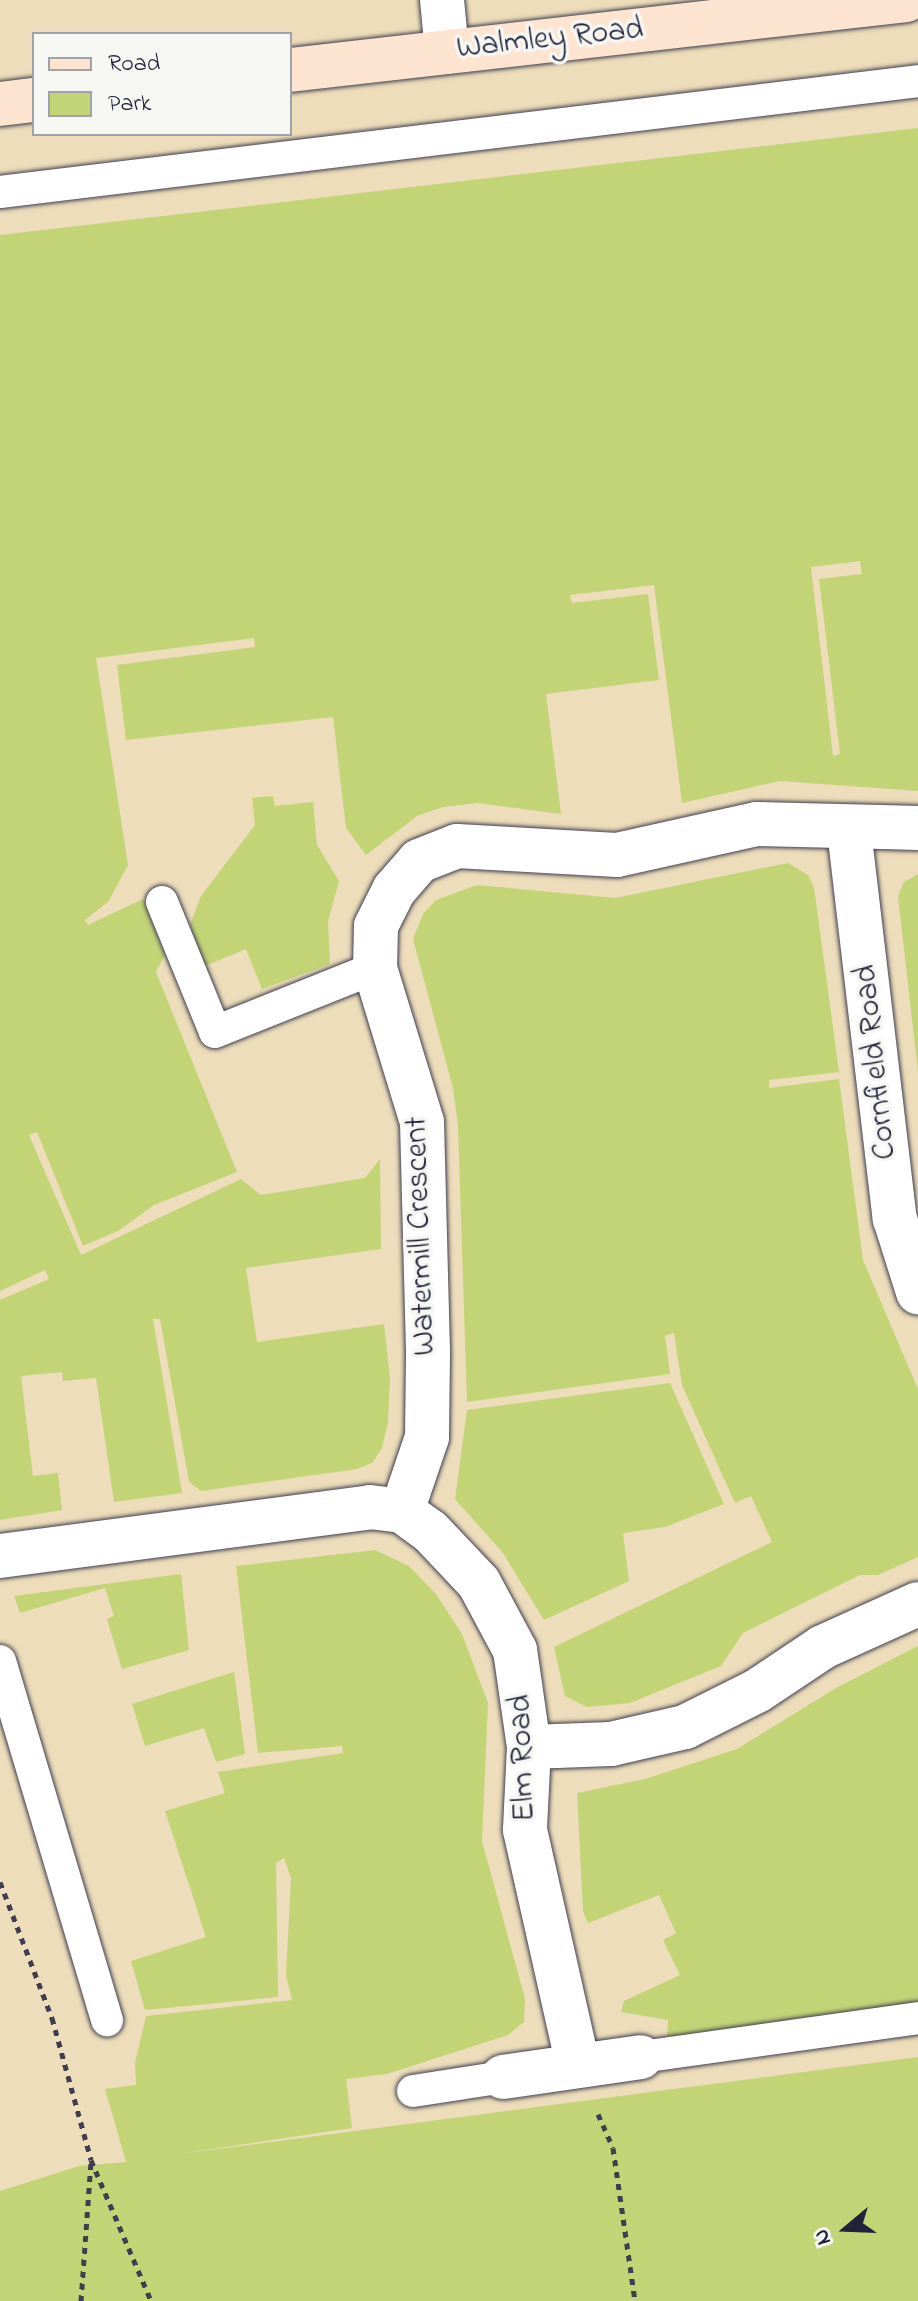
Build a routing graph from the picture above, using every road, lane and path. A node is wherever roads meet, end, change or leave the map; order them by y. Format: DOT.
graph roads {
  1 [pos="442,0"];
  2 [pos="906,0"];
  3 [pos="447,52"];
  4 [pos="292,70"];
  5 [pos="918,81"];
  6 [pos="32,100"];
  7 [pos="0,104"];
  8 [pos="0,192"];
  9 [pos="918,828"];
  10 [pos="849,830"];
  11 [pos="162,902"];
  12 [pos="375,968"];
  13 [pos="918,1292"];
  14 [pos="402,1511"];
  15 [pos="0,1556"];
  16 [pos="918,1604"];
  17 [pos="0,1661"];
  18 [pos="529,1747"];
  19 [pos="0,1882"];
  20 [pos="918,2018"];
  21 [pos="107,2020"];
  22 [pos="641,2057"];
  23 [pos="578,2065"];
  24 [pos="503,2077"];
  25 [pos="413,2091"];
  26 [pos="91,2160"];
  27 [pos="81,2301"];
  28 [pos="151,2301"];
  29 [pos="635,2301"];
  1 -- 3 [label="street"];
  2 -- 3 [label="main road, Walmley Road"];
  3 -- 4 [label="main road, Walmley Road"];
  5 -- 8 [label="lane"];
  6 -- 7 [label="main road"];
  9 -- 10 [label="street, Watermill Crescent"];
  10 -- 12 [label="street, Watermill Crescent"];
  10 -- 13 [label="street, Cornfield Road"];
  11 -- 12 [label="lane"];
  12 -- 14 [label="street, Watermill Crescent"];
  14 -- 15 [label="street"];
  14 -- 18 [label="street, Elm Road"];
  16 -- 18 [label="street"];
  17 -- 21 [label="lane"];
  18 -- 23 [label="street, Elm Road"];
  19 -- 26 [label="path"];
  20 -- 22 [label="lane"];
  22 -- 23 [label="street"];
  23 -- 24 [label="street"];
  23 -- 29 [label="path"];
  24 -- 25 [label="lane"];
  26 -- 27 [label="path"];
  26 -- 28 [label="path"];
}
